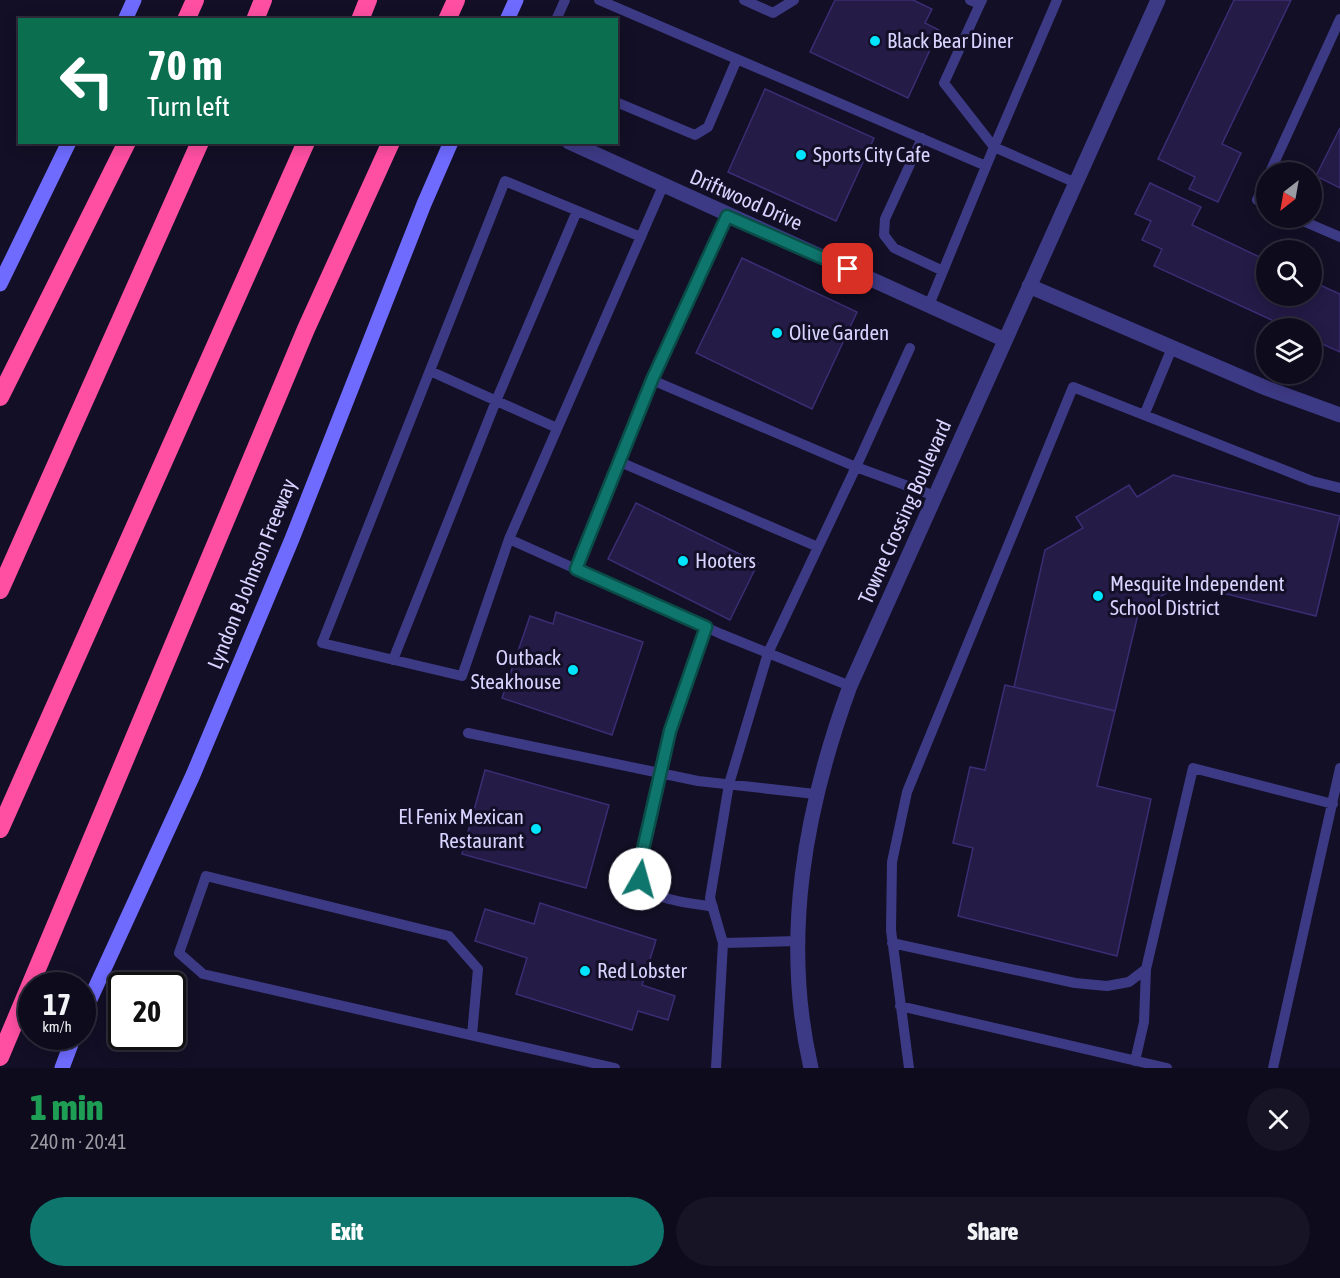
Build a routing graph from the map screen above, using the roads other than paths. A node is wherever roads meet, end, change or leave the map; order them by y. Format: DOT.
graph roads {
  1 [pos="134,0"];
  2 [pos="195,0"];
  3 [pos="263,0"];
  4 [pos="368,0"];
  5 [pos="456,0"];
  6 [pos="516,0"];
  7 [pos="566,0"];
  8 [pos="599,0"];
  9 [pos="744,0"];
  10 [pos="794,0"];
  11 [pos="1057,0"];
  12 [pos="1158,0"];
  13 [pos="977,1"];
  14 [pos="126,18"];
  15 [pos="187,18"];
  16 [pos="256,18"];
  17 [pos="361,18"];
  18 [pos="448,18"];
  19 [pos="508,18"];
  20 [pos="557,18"];
  21 [pos="1340,19"];
  22 [pos="737,59"];
  23 [pos="618,103"];
  24 [pos="922,138"];
  25 [pos="68,144"];
  26 [pos="126,144"];
  27 [pos="199,144"];
  28 [pos="305,144"];
  29 [pos="390,144"];
  30 [pos="451,144"];
  31 [pos="573,144"];
  32 [pos="994,147"];
  33 [pos="1275,162"];
  34 [pos="986,166"];
  35 [pos="1076,183"];
  36 [pos="663,186"];
  37 [pos="577,211"];
  38 [pos="727,216"];
  39 [pos="1319,228"];
  40 [pos="641,237"];
  41 [pos="1340,237"];
  42 [pos="943,271"];
  43 [pos="0,284"];
  44 [pos="1029,286"];
  45 [pos="929,305"];
  46 [pos="1005,340"];
  47 [pos="910,348"];
  48 [pos="1172,348"];
  49 [pos="430,371"];
  50 [pos="652,380"];
  51 [pos="0,397"];
  52 [pos="496,401"];
  53 [pos="1145,413"];
  54 [pos="1340,415"];
  55 [pos="557,428"];
  56 [pos="620,462"];
  57 [pos="856,467"];
  58 [pos="1340,488"];
  59 [pos="935,496"];
  60 [pos="509,539"];
  61 [pos="818,547"];
  62 [pos="576,569"];
  63 [pos="0,590"];
  64 [pos="706,627"];
  65 [pos="768,653"];
  66 [pos="393,660"];
  67 [pos="850,686"];
  68 [pos="468,733"];
  69 [pos="1340,768"];
  70 [pos="662,774"];
  71 [pos="729,784"];
  72 [pos="815,794"];
  73 [pos="1333,804"];
  74 [pos="0,829"];
  75 [pos="713,907"];
  76 [pos="797,941"];
  77 [pos="723,943"];
  78 [pos="892,943"];
  79 [pos="1146,969"];
  80 [pos="35,972"];
  81 [pos="96,986"];
  82 [pos="900,1006"];
  83 [pos="18,1013"];
  84 [pos="18,1034"];
  85 [pos="472,1035"];
  86 [pos="69,1050"];
  87 [pos="0,1057"];
  88 [pos="1135,1061"];
  89 [pos="9,1068"];
  90 [pos="62,1068"];
  91 [pos="615,1068"];
  92 [pos="716,1068"];
  93 [pos="811,1068"];
  94 [pos="909,1068"];
  95 [pos="1167,1068"];
  96 [pos="1273,1068"];
  1 -- 14 [label="main road"];
  2 -- 15 [label="highway"];
  3 -- 16 [label="highway"];
  4 -- 17 [label="highway"];
  5 -- 18 [label="highway"];
  6 -- 19 [label="main road"];
  7 -- 20 [label="lane"];
  8 -- 22 [label="lane"];
  9 -- 10 [label="lane"];
  11 -- 32 [label="lane"];
  12 -- 35 [label="street, Towne Crossing Boulevard"];
  13 -- 32 [label="lane"];
  21 -- 33 [label="lane"];
  22 -- 23 [label="lane"];
  22 -- 24 [label="lane"];
  24 -- 34 [label="lane"];
  24 -- 42 [label="lane"];
  25 -- 43 [label="main road"];
  26 -- 51 [label="highway"];
  27 -- 63 [label="highway"];
  28 -- 74 [label="highway"];
  29 -- 80 [label="highway"];
  30 -- 81 [label="main road, Lyndon B Johnson Freeway"];
  31 -- 36 [label="street, Driftwood Drive"];
  32 -- 34 [label="lane"];
  32 -- 35 [label="lane"];
  34 -- 42 [label="lane"];
  35 -- 44 [label="street, Towne Crossing Boulevard"];
  36 -- 38 [label="street, Driftwood Drive"];
  36 -- 40 [label="lane"];
  37 -- 40 [label="lane"];
  37 -- 49 [label="lane"];
  37 -- 52 [label="lane"];
  38 -- 45 [label="street, Driftwood Drive"];
  38 -- 50 [label="lane"];
  39 -- 41 [label="lane"];
  40 -- 55 [label="lane"];
  42 -- 45 [label="lane"];
  44 -- 46 [label="street, Towne Crossing Boulevard"];
  44 -- 48 [label="street"];
  45 -- 46 [label="street, Driftwood Drive"];
  46 -- 59 [label="street, Towne Crossing Boulevard"];
  47 -- 57 [label="lane"];
  48 -- 53 [label="lane"];
  48 -- 54 [label="street"];
  49 -- 52 [label="lane"];
  49 -- 66 [label="lane"];
  50 -- 56 [label="lane"];
  50 -- 57 [label="lane"];
  52 -- 55 [label="lane"];
  52 -- 66 [label="lane"];
  53 -- 58 [label="lane"];
  53 -- 78 [label="lane"];
  55 -- 60 [label="lane"];
  56 -- 61 [label="lane"];
  56 -- 62 [label="lane"];
  57 -- 59 [label="lane"];
  57 -- 61 [label="lane"];
  59 -- 67 [label="street, Towne Crossing Boulevard"];
  60 -- 62 [label="lane"];
  60 -- 66 [label="lane"];
  61 -- 65 [label="lane"];
  62 -- 64 [label="lane"];
  64 -- 65 [label="lane"];
  64 -- 70 [label="lane"];
  65 -- 67 [label="lane"];
  65 -- 71 [label="lane"];
  67 -- 72 [label="street, Towne Crossing Boulevard"];
  68 -- 70 [label="lane"];
  69 -- 73 [label="lane"];
  70 -- 71 [label="lane"];
  70 -- 75 [label="lane"];
  71 -- 72 [label="lane"];
  71 -- 75 [label="lane"];
  72 -- 76 [label="street, Towne Crossing Boulevard"];
  73 -- 79 [label="lane"];
  73 -- 96 [label="lane"];
  75 -- 77 [label="lane"];
  76 -- 77 [label="lane"];
  76 -- 93 [label="street, Towne Crossing Boulevard"];
  77 -- 92 [label="lane"];
  78 -- 79 [label="lane"];
  78 -- 82 [label="lane"];
  79 -- 88 [label="lane"];
  82 -- 88 [label="lane"];
  82 -- 94 [label="lane"];
  83 -- 87 [label="highway"];
  84 -- 89 [label="highway"];
  85 -- 85 [label="lane"];
  85 -- 91 [label="lane"];
  86 -- 90 [label="main road"];
  88 -- 95 [label="lane"];
}
